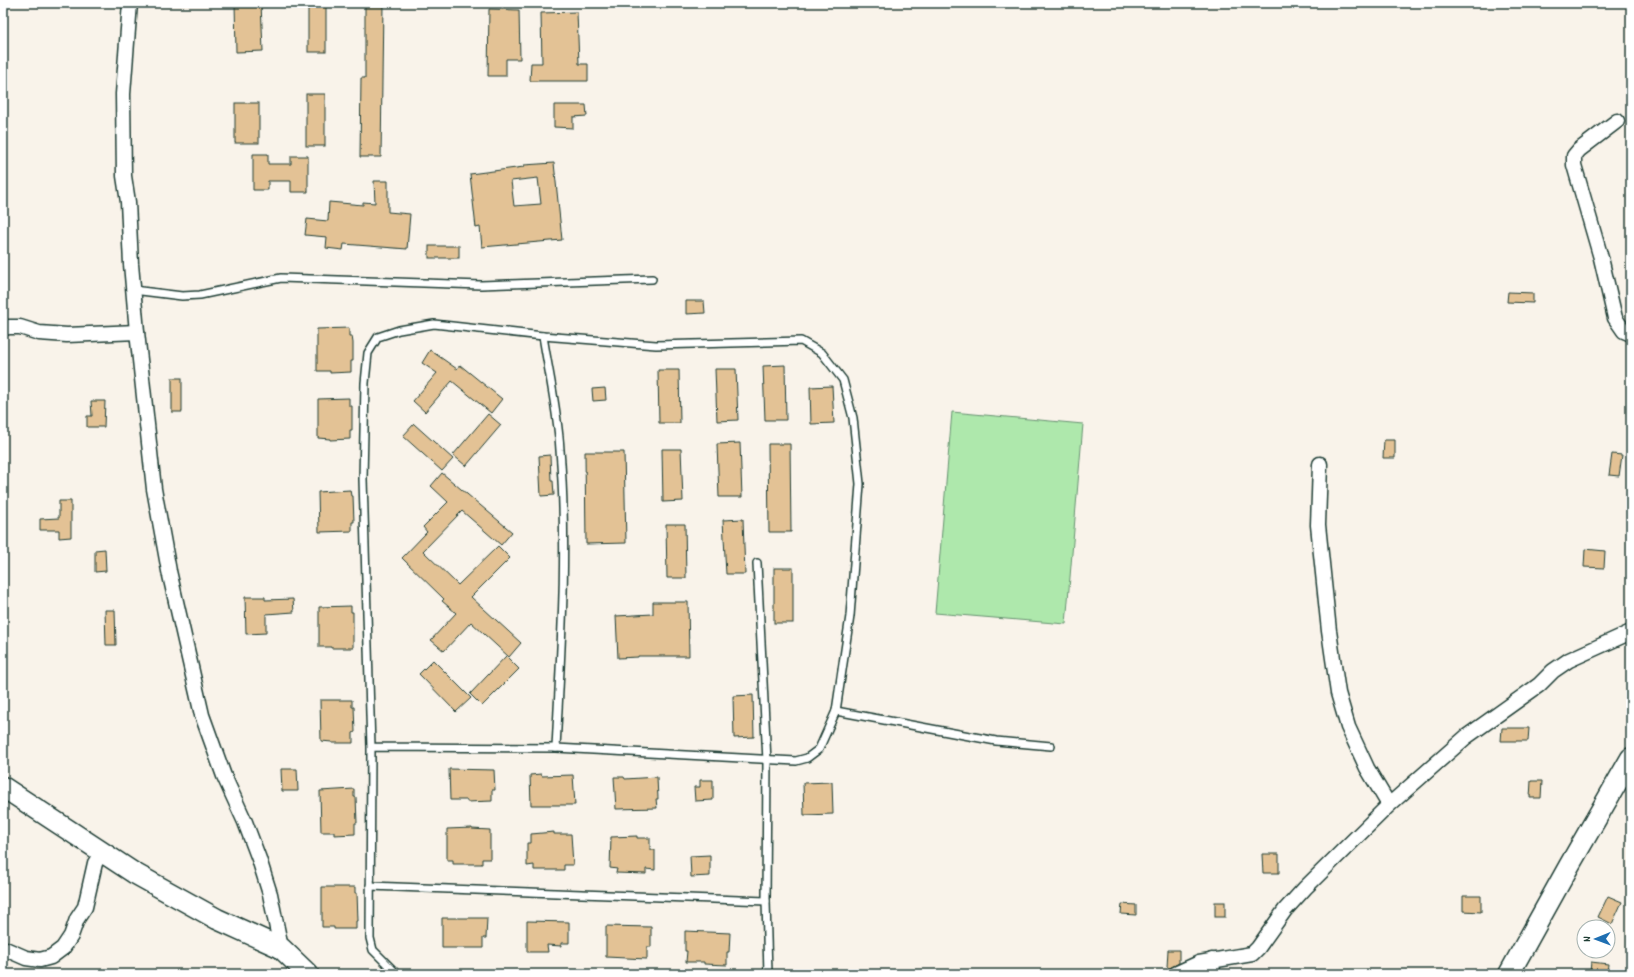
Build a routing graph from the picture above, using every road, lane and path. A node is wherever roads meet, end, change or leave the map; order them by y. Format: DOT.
graph roads {
  1 [pos="130,3"];
  2 [pos="1617,121"];
  3 [pos="652,279"];
  4 [pos="133,290"];
  5 [pos="3,328"];
  6 [pos="137,332"];
  7 [pos="1631,334"];
  8 [pos="543,336"];
  9 [pos="1320,464"];
  10 [pos="757,563"];
  11 [pos="1631,632"];
  12 [pos="836,711"];
  13 [pos="1051,746"];
  14 [pos="372,747"];
  15 [pos="556,748"];
  16 [pos="1631,758"];
  17 [pos="767,761"];
  18 [pos="3,787"];
  19 [pos="1389,805"];
  20 [pos="102,852"];
  21 [pos="370,886"];
  22 [pos="766,901"];
  23 [pos="3,948"];
  24 [pos="281,948"];
  25 [pos="1212,960"];
  26 [pos="394,971"];
  27 [pos="308,974"];
  28 [pos="768,974"];
  29 [pos="1175,974"];
  30 [pos="1213,974"];
  31 [pos="1509,974"];
  1 -- 4 [label="street"];
  2 -- 7 [label="street"];
  3 -- 4 [label="lane"];
  4 -- 6 [label="street"];
  5 -- 6 [label="street"];
  6 -- 24 [label="street"];
  8 -- 12 [label="lane"];
  8 -- 14 [label="lane"];
  8 -- 15 [label="lane"];
  9 -- 19 [label="street"];
  10 -- 17 [label="lane"];
  11 -- 19 [label="street"];
  12 -- 13 [label="lane"];
  12 -- 17 [label="lane"];
  14 -- 15 [label="lane"];
  14 -- 21 [label="lane"];
  15 -- 17 [label="lane"];
  16 -- 31 [label="street"];
  17 -- 22 [label="lane"];
  18 -- 20 [label="street"];
  19 -- 25 [label="street"];
  20 -- 23 [label="street"];
  20 -- 24 [label="street"];
  21 -- 22 [label="lane"];
  21 -- 26 [label="lane"];
  22 -- 28 [label="lane"];
  24 -- 27 [label="street"];
  25 -- 29 [label="street"];
  25 -- 30 [label="street"];
}
